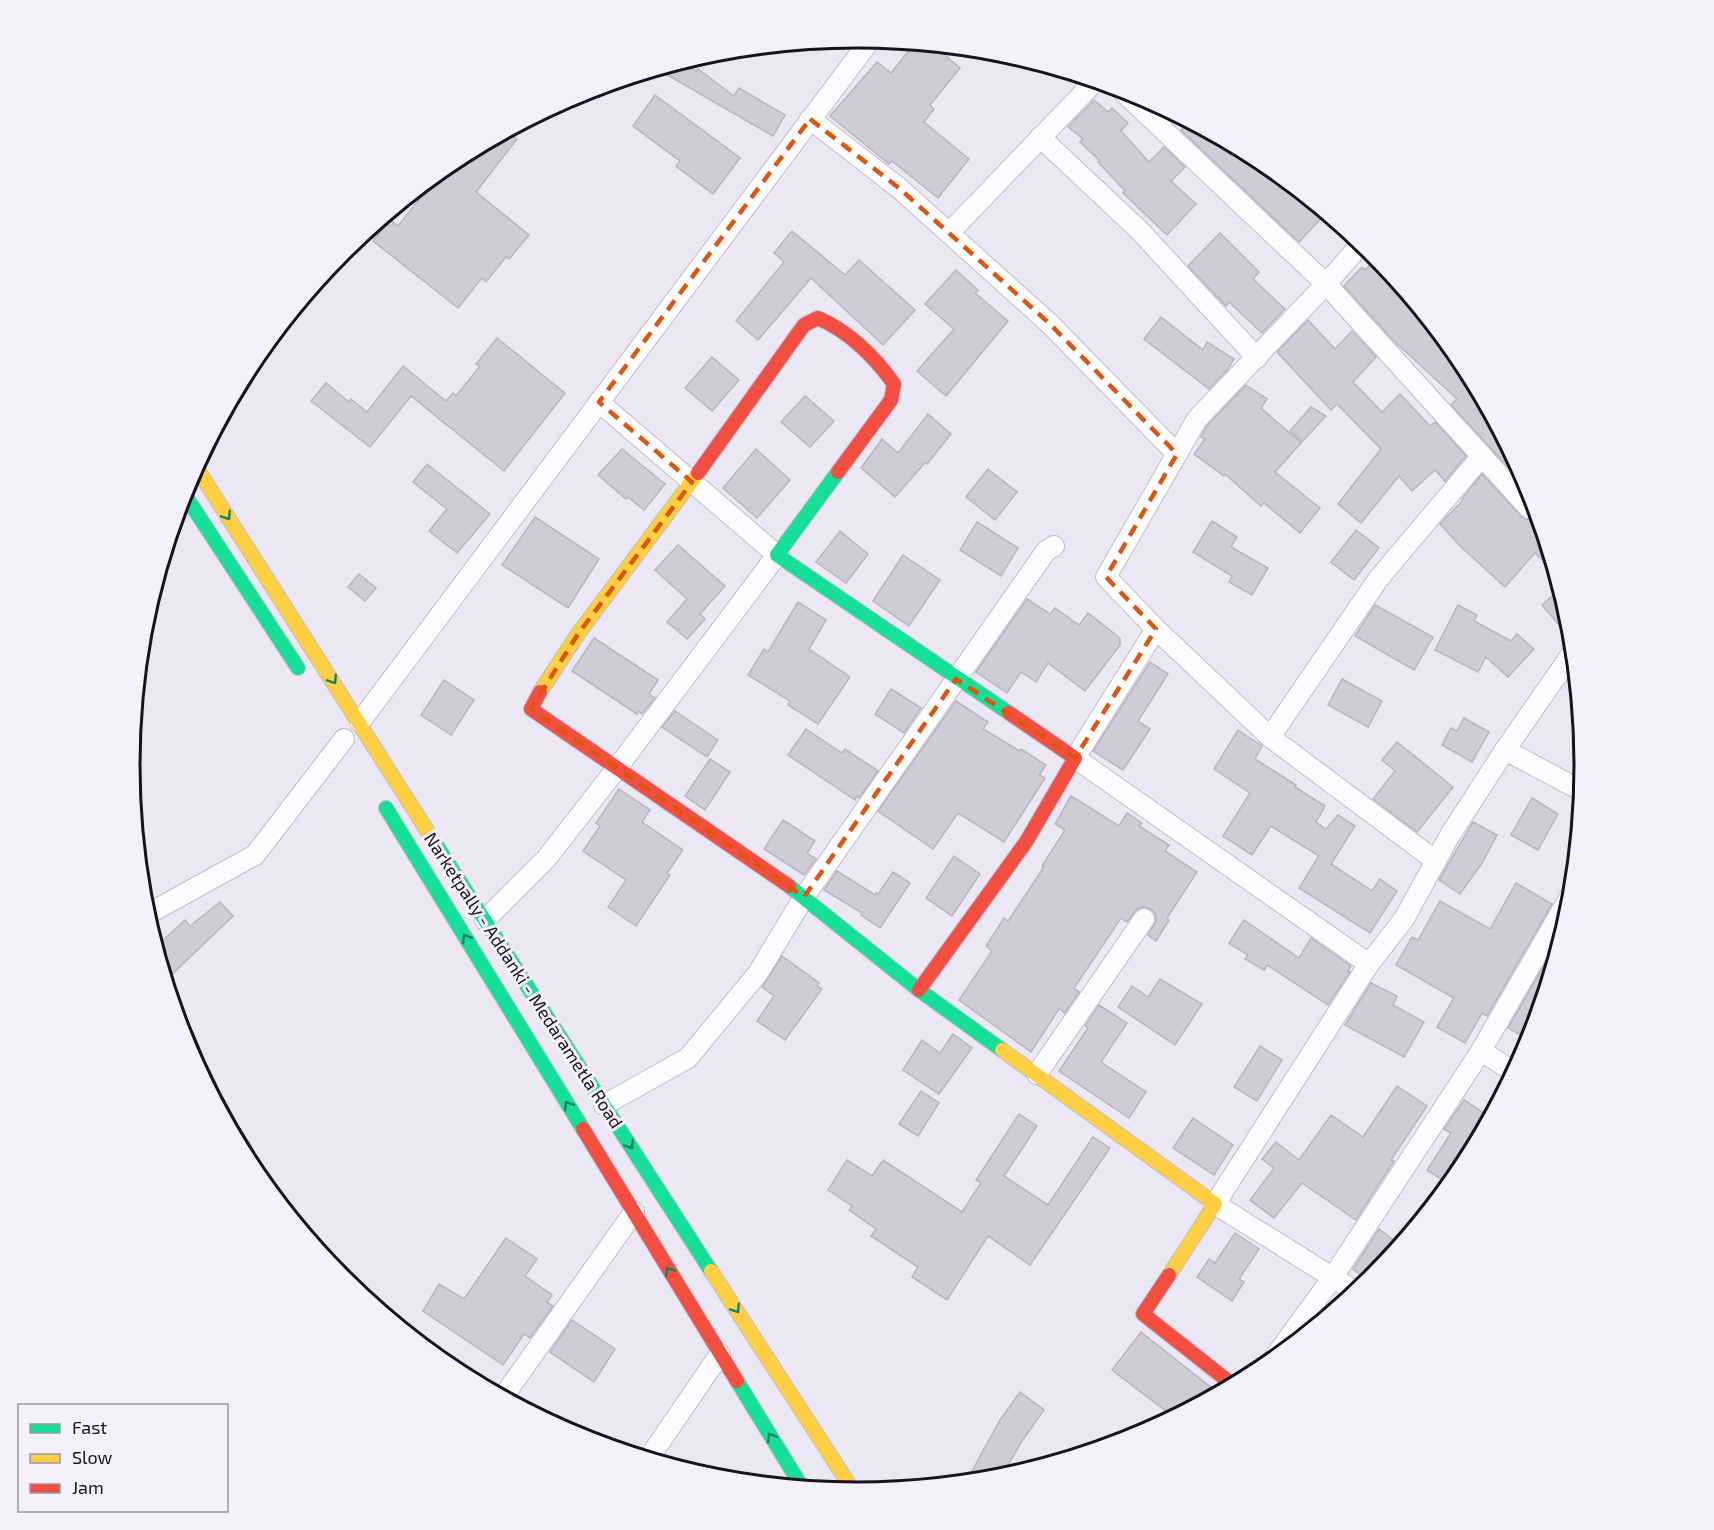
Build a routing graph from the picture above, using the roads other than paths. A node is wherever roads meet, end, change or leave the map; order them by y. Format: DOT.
graph roads {
  1 [pos="865,48"];
  2 [pos="1089,87"];
  3 [pos="1138,106"];
  4 [pos="810,119"];
  5 [pos="1040,137"];
  6 [pos="949,233"];
  7 [pos="1356,250"];
  8 [pos="1326,284"];
  9 [pos="1257,358"];
  10 [pos="599,402"];
  11 [pos="1177,454"];
  12 [pos="1482,456"];
  13 [pos="202,475"];
  14 [pos="692,482"];
  15 [pos="1523,501"];
  16 [pos="190,503"];
  17 [pos="1054,546"];
  18 [pos="777,555"];
  19 [pos="1156,629"];
  20 [pos="1566,662"];
  21 [pos="305,679"];
  22 [pos="956,679"];
  23 [pos="360,722"];
  24 [pos="1270,737"];
  25 [pos="344,739"];
  26 [pos="1505,750"];
  27 [pos="1075,758"];
  28 [pos="617,768"];
  29 [pos="1573,786"];
  30 [pos="381,799"];
  31 [pos="1436,861"];
  32 [pos="804,897"];
  33 [pos="155,910"];
  34 [pos="1144,919"];
  35 [pos="1557,919"];
  36 [pos="485,920"];
  37 [pos="1369,964"];
  38 [pos="919,990"];
  39 [pos="1481,1051"];
  40 [pos="1507,1067"];
  41 [pos="1037,1074"];
  42 [pos="604,1105"];
  43 [pos="1215,1204"];
  44 [pos="634,1212"];
  45 [pos="1333,1277"];
  46 [pos="1348,1287"];
  47 [pos="1290,1336"];
  48 [pos="720,1354"];
  49 [pos="1226,1380"];
  50 [pos="507,1391"];
  51 [pos="653,1452"];
  52 [pos="797,1479"];
  53 [pos="847,1482"];
  1 -- 4 [label="street"];
  2 -- 5 [label="street"];
  3 -- 8 [label="street"];
  4 -- 6 [label="street"];
  4 -- 10 [label="street"];
  5 -- 6 [label="street"];
  5 -- 9 [label="street"];
  6 -- 11 [label="street"];
  7 -- 8 [label="street"];
  8 -- 9 [label="street"];
  8 -- 12 [label="street"];
  9 -- 11 [label="street"];
  10 -- 14 [label="street"];
  10 -- 23 [label="street"];
  11 -- 19 [label="street"];
  12 -- 15 [label="street"];
  12 -- 24 [label="street"];
  13 -- 23 [label="main road, Narketpally - Addanki - Medarametla Road, one-way"];
  14 -- 18 [label="street"];
  14 -- 18 [label="main road"];
  14 -- 28 [label="main road"];
  16 -- 21 [label="main road"];
  17 -- 22 [label="street"];
  18 -- 22 [label="main road"];
  18 -- 28 [label="street"];
  19 -- 24 [label="street"];
  19 -- 27 [label="street"];
  20 -- 26 [label="street"];
  22 -- 27 [label="main road"];
  22 -- 32 [label="street"];
  23 -- 36 [label="main road, Narketpally - Addanki - Medarametla Road"];
  24 -- 31 [label="street"];
  25 -- 33 [label="street"];
  26 -- 29 [label="street"];
  26 -- 31 [label="street"];
  27 -- 37 [label="street"];
  27 -- 38 [label="main road"];
  28 -- 32 [label="main road"];
  28 -- 36 [label="street"];
  44 -- 30 [label="main road, Narketpally - Addanki - Medarametla Road, one-way"];
  31 -- 37 [label="street"];
  32 -- 38 [label="main road"];
  32 -- 42 [label="street"];
  34 -- 41 [label="street"];
  35 -- 39 [label="street"];
  36 -- 42 [label="main road, Narketpally - Addanki - Medarametla Road"];
  37 -- 43 [label="street"];
  38 -- 41 [label="main road"];
  39 -- 40 [label="street"];
  39 -- 45 [label="street"];
  41 -- 43 [label="main road"];
  42 -- 53 [label="main road, Narketpally - Addanki - Medarametla Road, one-way"];
  43 -- 45 [label="street"];
  43 -- 49 [label="main road"];
  48 -- 44 [label="main road, Narketpally - Addanki - Medarametla Road, one-way"];
  44 -- 50 [label="street"];
  45 -- 46 [label="street"];
  45 -- 47 [label="street"];
  48 -- 51 [label="street"];
  52 -- 48 [label="main road, Narketpally - Addanki - Medarametla Road, one-way"];
}
